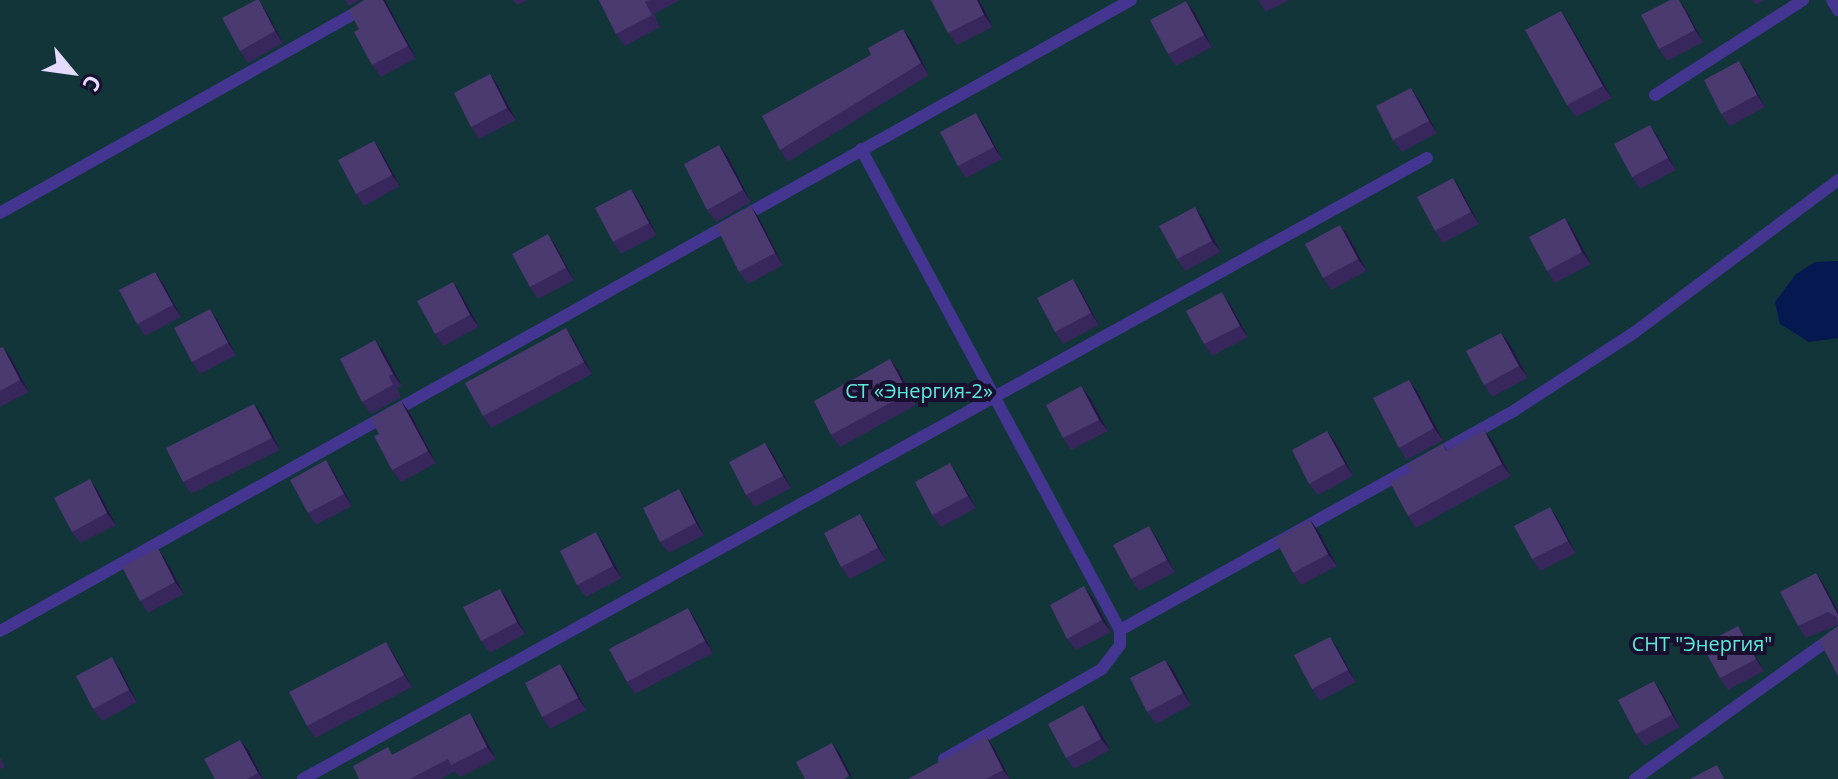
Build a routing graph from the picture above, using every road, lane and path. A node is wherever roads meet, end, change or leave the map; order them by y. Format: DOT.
graph roads {
  1 [pos="378,0"];
  2 [pos="1131,0"];
  3 [pos="1803,0"];
  4 [pos="1832,0"];
  5 [pos="1838,10"];
  6 [pos="1655,95"];
  7 [pos="861,149"];
  8 [pos="1427,158"];
  9 [pos="1838,180"];
  10 [pos="0,213"];
  11 [pos="995,397"];
  12 [pos="1120,630"];
  13 [pos="0,631"];
  14 [pos="1838,633"];
  15 [pos="936,763"];
  16 [pos="303,779"];
  17 [pos="1635,779"];
  1 -- 10 [label="lane"];
  2 -- 7 [label="lane"];
  3 -- 6 [label="lane"];
  4 -- 5 [label="lane"];
  7 -- 11 [label="lane"];
  7 -- 13 [label="lane"];
  8 -- 11 [label="lane"];
  9 -- 12 [label="lane"];
  11 -- 12 [label="lane"];
  11 -- 16 [label="lane"];
  12 -- 15 [label="lane"];
  14 -- 17 [label="lane"];
}
